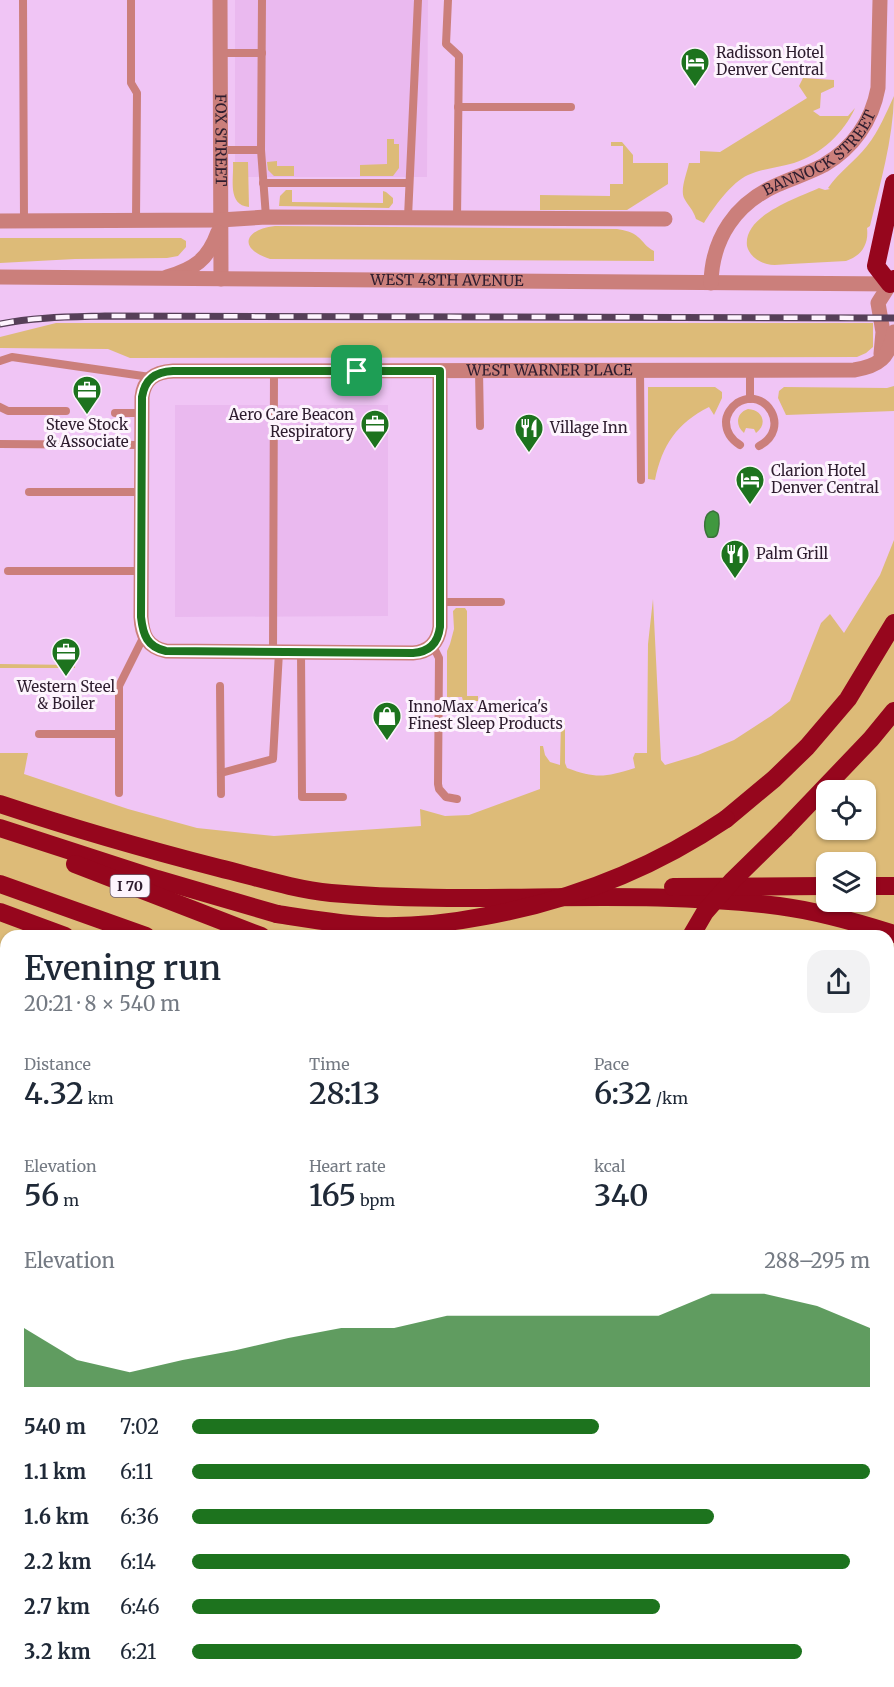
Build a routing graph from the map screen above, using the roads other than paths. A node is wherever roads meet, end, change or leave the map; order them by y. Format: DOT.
graph roads {
  1 [pos="23,0"];
  2 [pos="131,0"];
  3 [pos="220,0"];
  4 [pos="262,0"];
  5 [pos="418,0"];
  6 [pos="448,0"];
  7 [pos="880,0"];
  8 [pos="220,53"];
  9 [pos="262,53"];
  10 [pos="458,107"];
  11 [pos="572,107"];
  12 [pos="220,150"];
  13 [pos="261,150"];
  14 [pos="263,183"];
  15 [pos="409,183"];
  16 [pos="894,183"];
  17 [pos="266,216"];
  18 [pos="408,218"];
  19 [pos="457,218"];
  20 [pos="665,219"];
  21 [pos="0,220"];
  22 [pos="24,220"];
  23 [pos="136,220"];
  24 [pos="220,220"];
  25 [pos="0,277"];
  26 [pos="161,278"];
  27 [pos="221,279"];
  28 [pos="711,283"];
  29 [pos="893,285"];
  30 [pos="894,332"];
  31 [pos="0,361"];
  32 [pos="875,364"];
  33 [pos="274,371"];
  34 [pos="440,371"];
  35 [pos="479,371"];
  36 [pos="640,371"];
  37 [pos="750,371"];
  38 [pos="150,377"];
  39 [pos="750,399"];
  40 [pos="0,408"];
  41 [pos="66,411"];
  42 [pos="115,413"];
  43 [pos="142,413"];
  44 [pos="480,426"];
  45 [pos="0,444"];
  46 [pos="141,445"];
  47 [pos="740,445"];
  48 [pos="759,446"];
  49 [pos="641,480"];
  50 [pos="28,492"];
  51 [pos="141,492"];
  52 [pos="8,572"];
  53 [pos="141,572"];
  54 [pos="440,602"];
  55 [pos="501,602"];
  56 [pos="894,624"];
  57 [pos="146,639"];
  58 [pos="433,646"];
  59 [pos="276,652"];
  60 [pos="301,652"];
  61 [pos="220,686"];
  62 [pos="894,711"];
  63 [pos="39,734"];
  64 [pos="119,734"];
  65 [pos="221,773"];
  66 [pos="119,793"];
  67 [pos="221,794"];
  68 [pos="343,797"];
  69 [pos="457,799"];
  70 [pos="0,804"];
  71 [pos="0,828"];
  72 [pos="0,836"];
  73 [pos="0,884"];
  74 [pos="816,886"];
  75 [pos="876,886"];
  76 [pos="894,886"];
  77 [pos="509,897"];
  78 [pos="0,912"];
  79 [pos="49,930"];
  80 [pos="129,930"];
  81 [pos="245,930"];
  82 [pos="694,930"];
  83 [pos="881,930"];
  1 -- 22 [label="lane"];
  2 -- 23 [label="lane"];
  3 -- 8 [label="street, FOX STREET"];
  4 -- 9 [label="lane"];
  5 -- 15 [label="lane"];
  6 -- 10 [label="lane"];
  7 -- 28 [label="street, BANNOCK STREET"];
  8 -- 9 [label="lane"];
  8 -- 12 [label="street, FOX STREET"];
  9 -- 13 [label="lane"];
  10 -- 11 [label="lane"];
  10 -- 19 [label="lane"];
  12 -- 13 [label="lane"];
  12 -- 24 [label="street, FOX STREET"];
  13 -- 14 [label="lane"];
  14 -- 15 [label="lane"];
  14 -- 17 [label="lane"];
  15 -- 18 [label="lane"];
  16 -- 29 [label="highway"];
  17 -- 18 [label="street"];
  17 -- 24 [label="street"];
  18 -- 19 [label="street"];
  19 -- 20 [label="street"];
  21 -- 22 [label="street"];
  22 -- 23 [label="street"];
  23 -- 24 [label="street"];
  24 -- 26 [label="street"];
  24 -- 27 [label="street, FOX STREET"];
  25 -- 26 [label="street, WEST 48TH AVENUE"];
  26 -- 27 [label="street, WEST 48TH AVENUE"];
  27 -- 28 [label="street, WEST 48TH AVENUE"];
  28 -- 29 [label="street, WEST 48TH AVENUE"];
  29 -- 32 [label="street"];
  30 -- 32 [label="street"];
  31 -- 38 [label="lane"];
  32 -- 37 [label="street, WEST WARNER PLACE"];
  33 -- 34 [label="street, WEST WARNER PLACE"];
  33 -- 38 [label="street, WEST WARNER PLACE"];
  33 -- 59 [label="lane"];
  34 -- 35 [label="street, WEST WARNER PLACE"];
  34 -- 54 [label="street"];
  35 -- 36 [label="street, WEST WARNER PLACE"];
  35 -- 44 [label="lane"];
  36 -- 37 [label="street, WEST WARNER PLACE"];
  36 -- 49 [label="lane"];
  37 -- 39 [label="lane"];
  38 -- 43 [label="street"];
  39 -- 47 [label="lane"];
  39 -- 48 [label="lane"];
  40 -- 41 [label="lane"];
  42 -- 43 [label="lane"];
  43 -- 46 [label="street"];
  45 -- 46 [label="lane"];
  46 -- 51 [label="street"];
  50 -- 51 [label="lane"];
  51 -- 53 [label="street"];
  52 -- 53 [label="lane"];
  53 -- 57 [label="street"];
  54 -- 55 [label="lane"];
  54 -- 58 [label="street"];
  56 -- 71 [label="highway, bridge"];
  57 -- 59 [label="street"];
  57 -- 64 [label="lane"];
  58 -- 60 [label="street"];
  58 -- 69 [label="lane"];
  59 -- 60 [label="street"];
  59 -- 65 [label="lane"];
  60 -- 68 [label="lane"];
  61 -- 65 [label="lane"];
  62 -- 82 [label="highway, bridge"];
  63 -- 64 [label="lane"];
  64 -- 66 [label="lane"];
  65 -- 67 [label="lane"];
  70 -- 77 [label="highway"];
  72 -- 81 [label="highway, I 70"];
  73 -- 80 [label="highway"];
  74 -- 77 [label="highway"];
  75 -- 76 [label="highway"];
  77 -- 83 [label="highway"];
  78 -- 79 [label="highway"];
}
